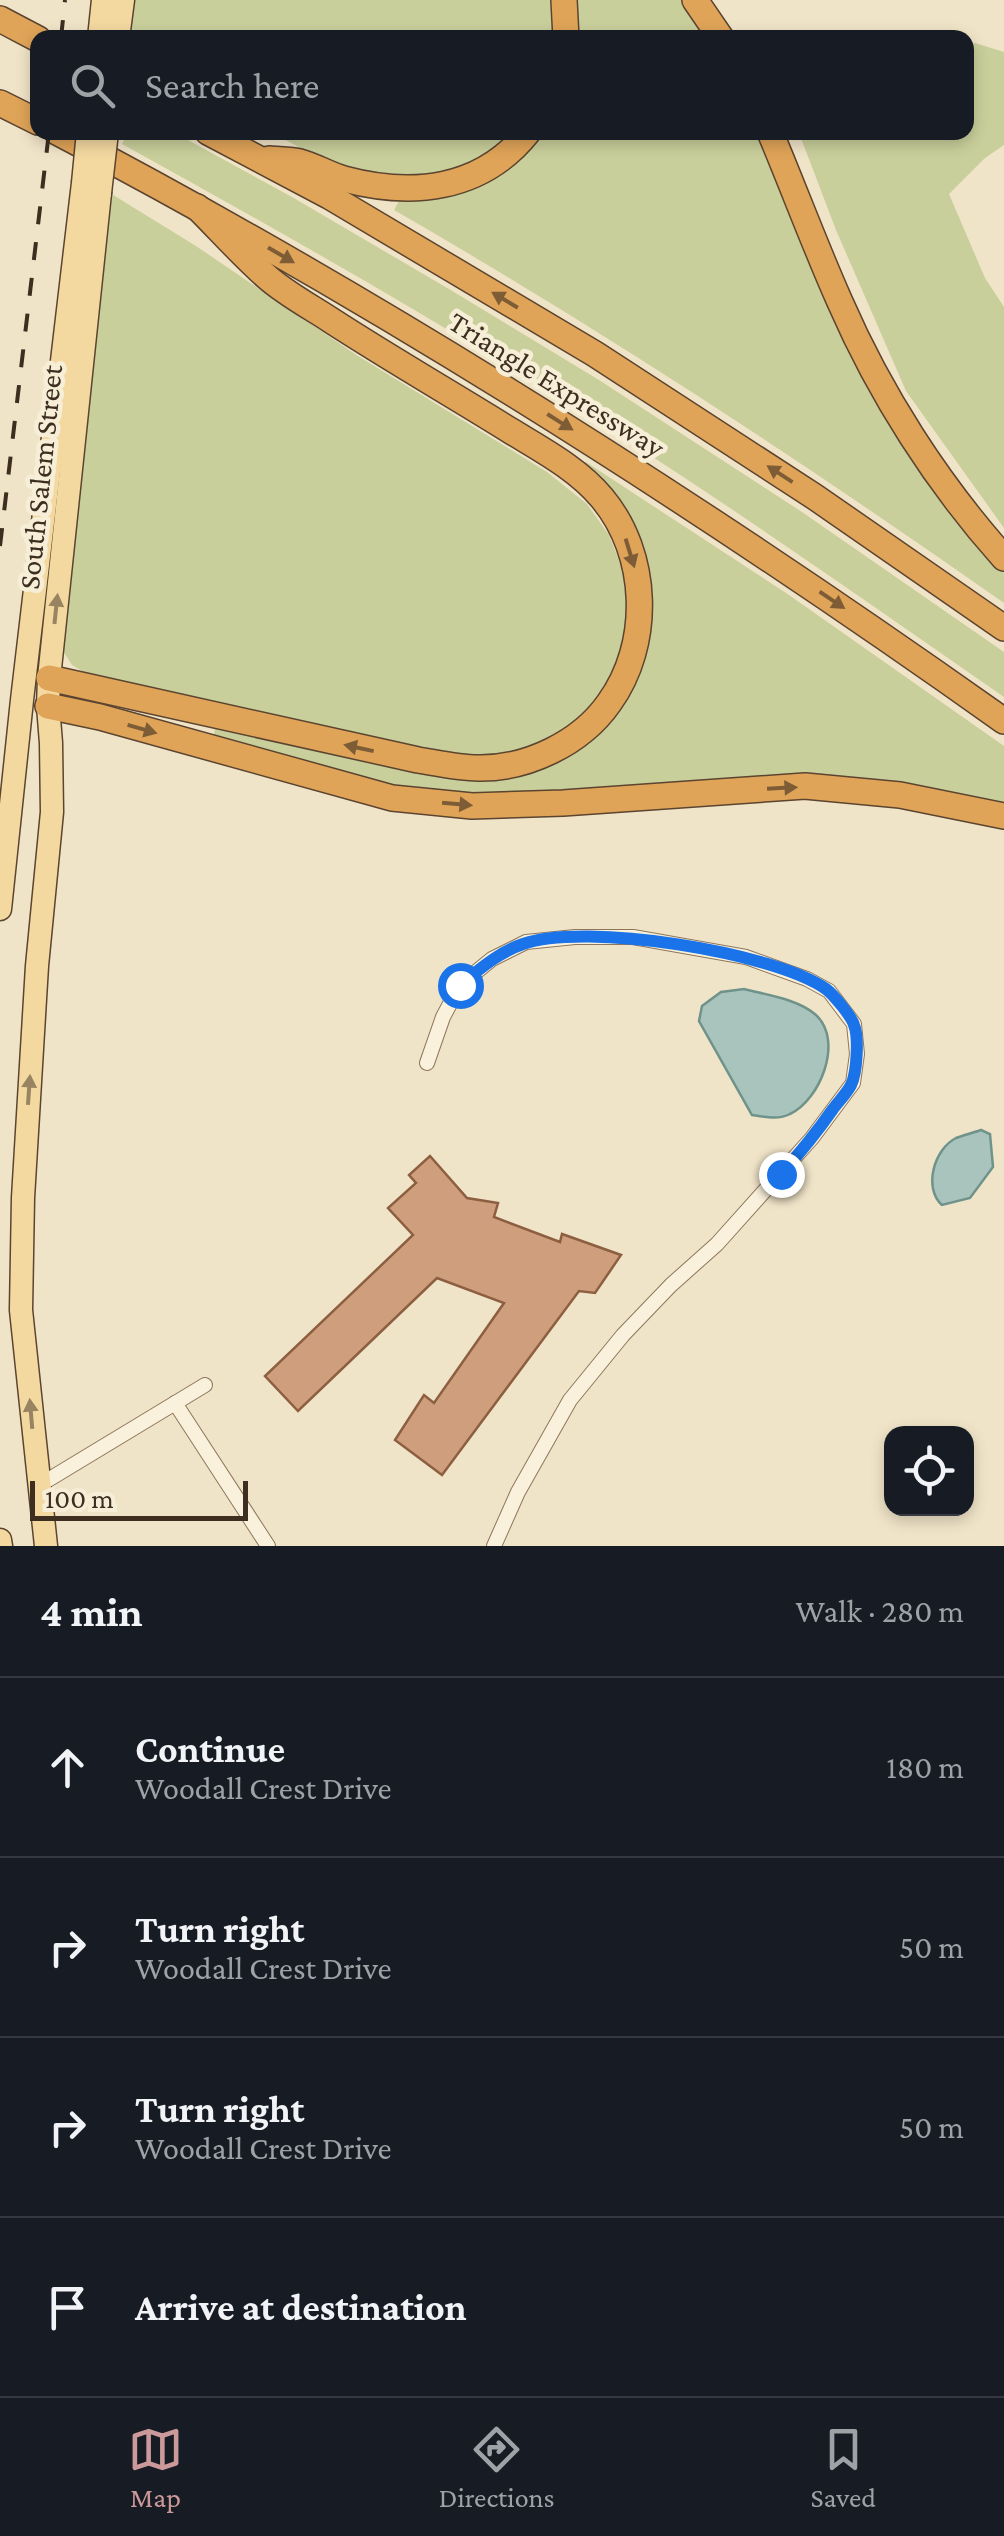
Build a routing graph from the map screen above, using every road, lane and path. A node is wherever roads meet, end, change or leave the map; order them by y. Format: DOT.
graph roads {
  1 [pos="103,0"];
  2 [pos="123,0"];
  3 [pos="564,0"];
  4 [pos="695,0"];
  5 [pos="0,19"];
  6 [pos="105,30"];
  7 [pos="108,30"];
  8 [pos="566,30"];
  9 [pos="715,30"];
  10 [pos="30,35"];
  11 [pos="0,102"];
  12 [pos="30,118"];
  13 [pos="72,140"];
  14 [pos="88,140"];
  15 [pos="105,140"];
  16 [pos="222,140"];
  17 [pos="519,140"];
  18 [pos="773,140"];
  19 [pos="253,157"];
  20 [pos="91,188"];
  21 [pos="196,207"];
  22 [pos="1004,558"];
  23 [pos="1004,628"];
  24 [pos="37,676"];
  25 [pos="22,700"];
  26 [pos="48,706"];
  27 [pos="1004,721"];
  28 [pos="1004,816"];
  29 [pos="0,909"];
  30 [pos="427,1063"];
  31 [pos="205,1384"];
  32 [pos="175,1403"];
  33 [pos="38,1486"];
  34 [pos="46,1546"];
  35 [pos="268,1546"];
  36 [pos="494,1546"];
  1 -- 6 [label="main road"];
  2 -- 7 [label="main road"];
  3 -- 8 [label="highway"];
  4 -- 9 [label="highway"];
  5 -- 10 [label="highway"];
  11 -- 12 [label="highway"];
  13 -- 21 [label="highway, Triangle Expressway"];
  14 -- 20 [label="main road, South Salem Street, bridge"];
  15 -- 20 [label="main road, South Salem Street, bridge"];
  16 -- 19 [label="highway, Triangle Expressway"];
  17 -- 19 [label="highway"];
  18 -- 22 [label="highway"];
  23 -- 19 [label="highway, Triangle Expressway, one-way"];
  20 -- 24 [label="main road, South Salem Street"];
  21 -- 24 [label="highway, one-way"];
  21 -- 27 [label="highway, Triangle Expressway, one-way"];
  24 -- 25 [label="main road, South Salem Street"];
  24 -- 26 [label="main road, South Salem Street"];
  25 -- 26 [label="main road"];
  25 -- 29 [label="main road, South Salem Street"];
  26 -- 28 [label="highway, one-way"];
  33 -- 26 [label="main road, South Salem Street, one-way"];
  30 -- 36 [label="street"];
  31 -- 32 [label="street"];
  32 -- 33 [label="street"];
  32 -- 35 [label="street"];
  33 -- 34 [label="main road, South Salem Street"];
}
